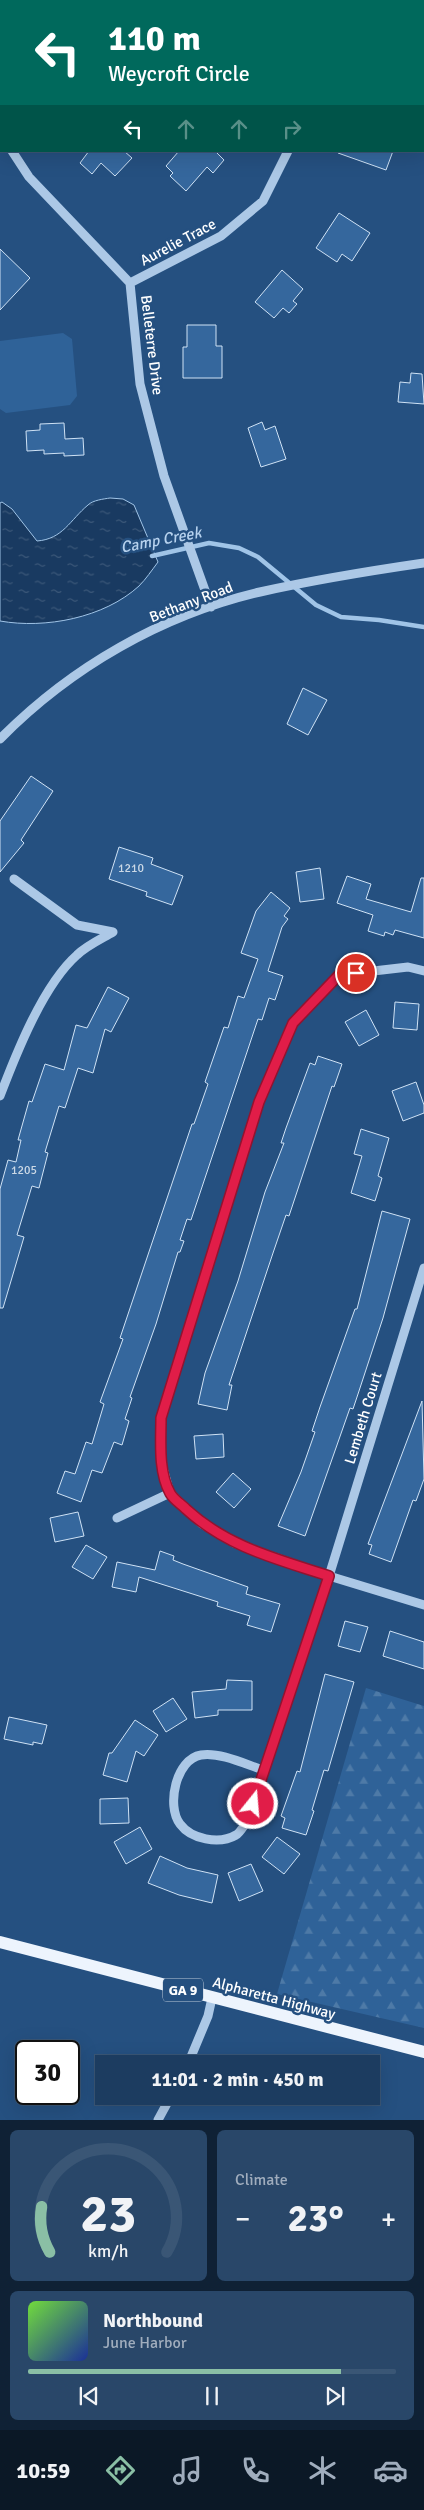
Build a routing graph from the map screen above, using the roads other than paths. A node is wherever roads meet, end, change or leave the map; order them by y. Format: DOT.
graph roads {
  1 [pos="13,152"];
  2 [pos="288,152"];
  3 [pos="130,284"];
  4 [pos="424,563"];
  5 [pos="211,608"];
  6 [pos="0,739"];
  7 [pos="14,879"];
  8 [pos="424,971"];
  9 [pos="0,1096"];
  10 [pos="424,1268"];
  11 [pos="170,1493"];
  12 [pos="117,1518"];
  13 [pos="329,1576"];
  14 [pos="424,1605"];
  15 [pos="263,1770"];
  16 [pos="0,1942"];
  17 [pos="212,1998"];
  18 [pos="424,2052"];
  19 [pos="192,2055"];
  20 [pos="166,2105"];
  21 [pos="158,2120"];
  1 -- 3 [label="street, Belleterre Drive"];
  2 -- 3 [label="street, Aurelie Trace"];
  3 -- 5 [label="street, Belleterre Drive"];
  4 -- 5 [label="street, Bethany Road"];
  5 -- 6 [label="street, Bethany Road"];
  7 -- 9 [label="street"];
  8 -- 11 [label="street"];
  10 -- 13 [label="street, Lembeth Court"];
  11 -- 12 [label="street"];
  11 -- 13 [label="street"];
  13 -- 14 [label="street"];
  13 -- 15 [label="street, Lembeth Court"];
  15 -- 15 [label="street"];
  16 -- 17 [label="main road, Alpharetta Highway / GA 9"];
  17 -- 18 [label="main road, Alpharetta Highway / GA 9"];
  17 -- 19 [label="street"];
  20 -- 21 [label="street"];
}
